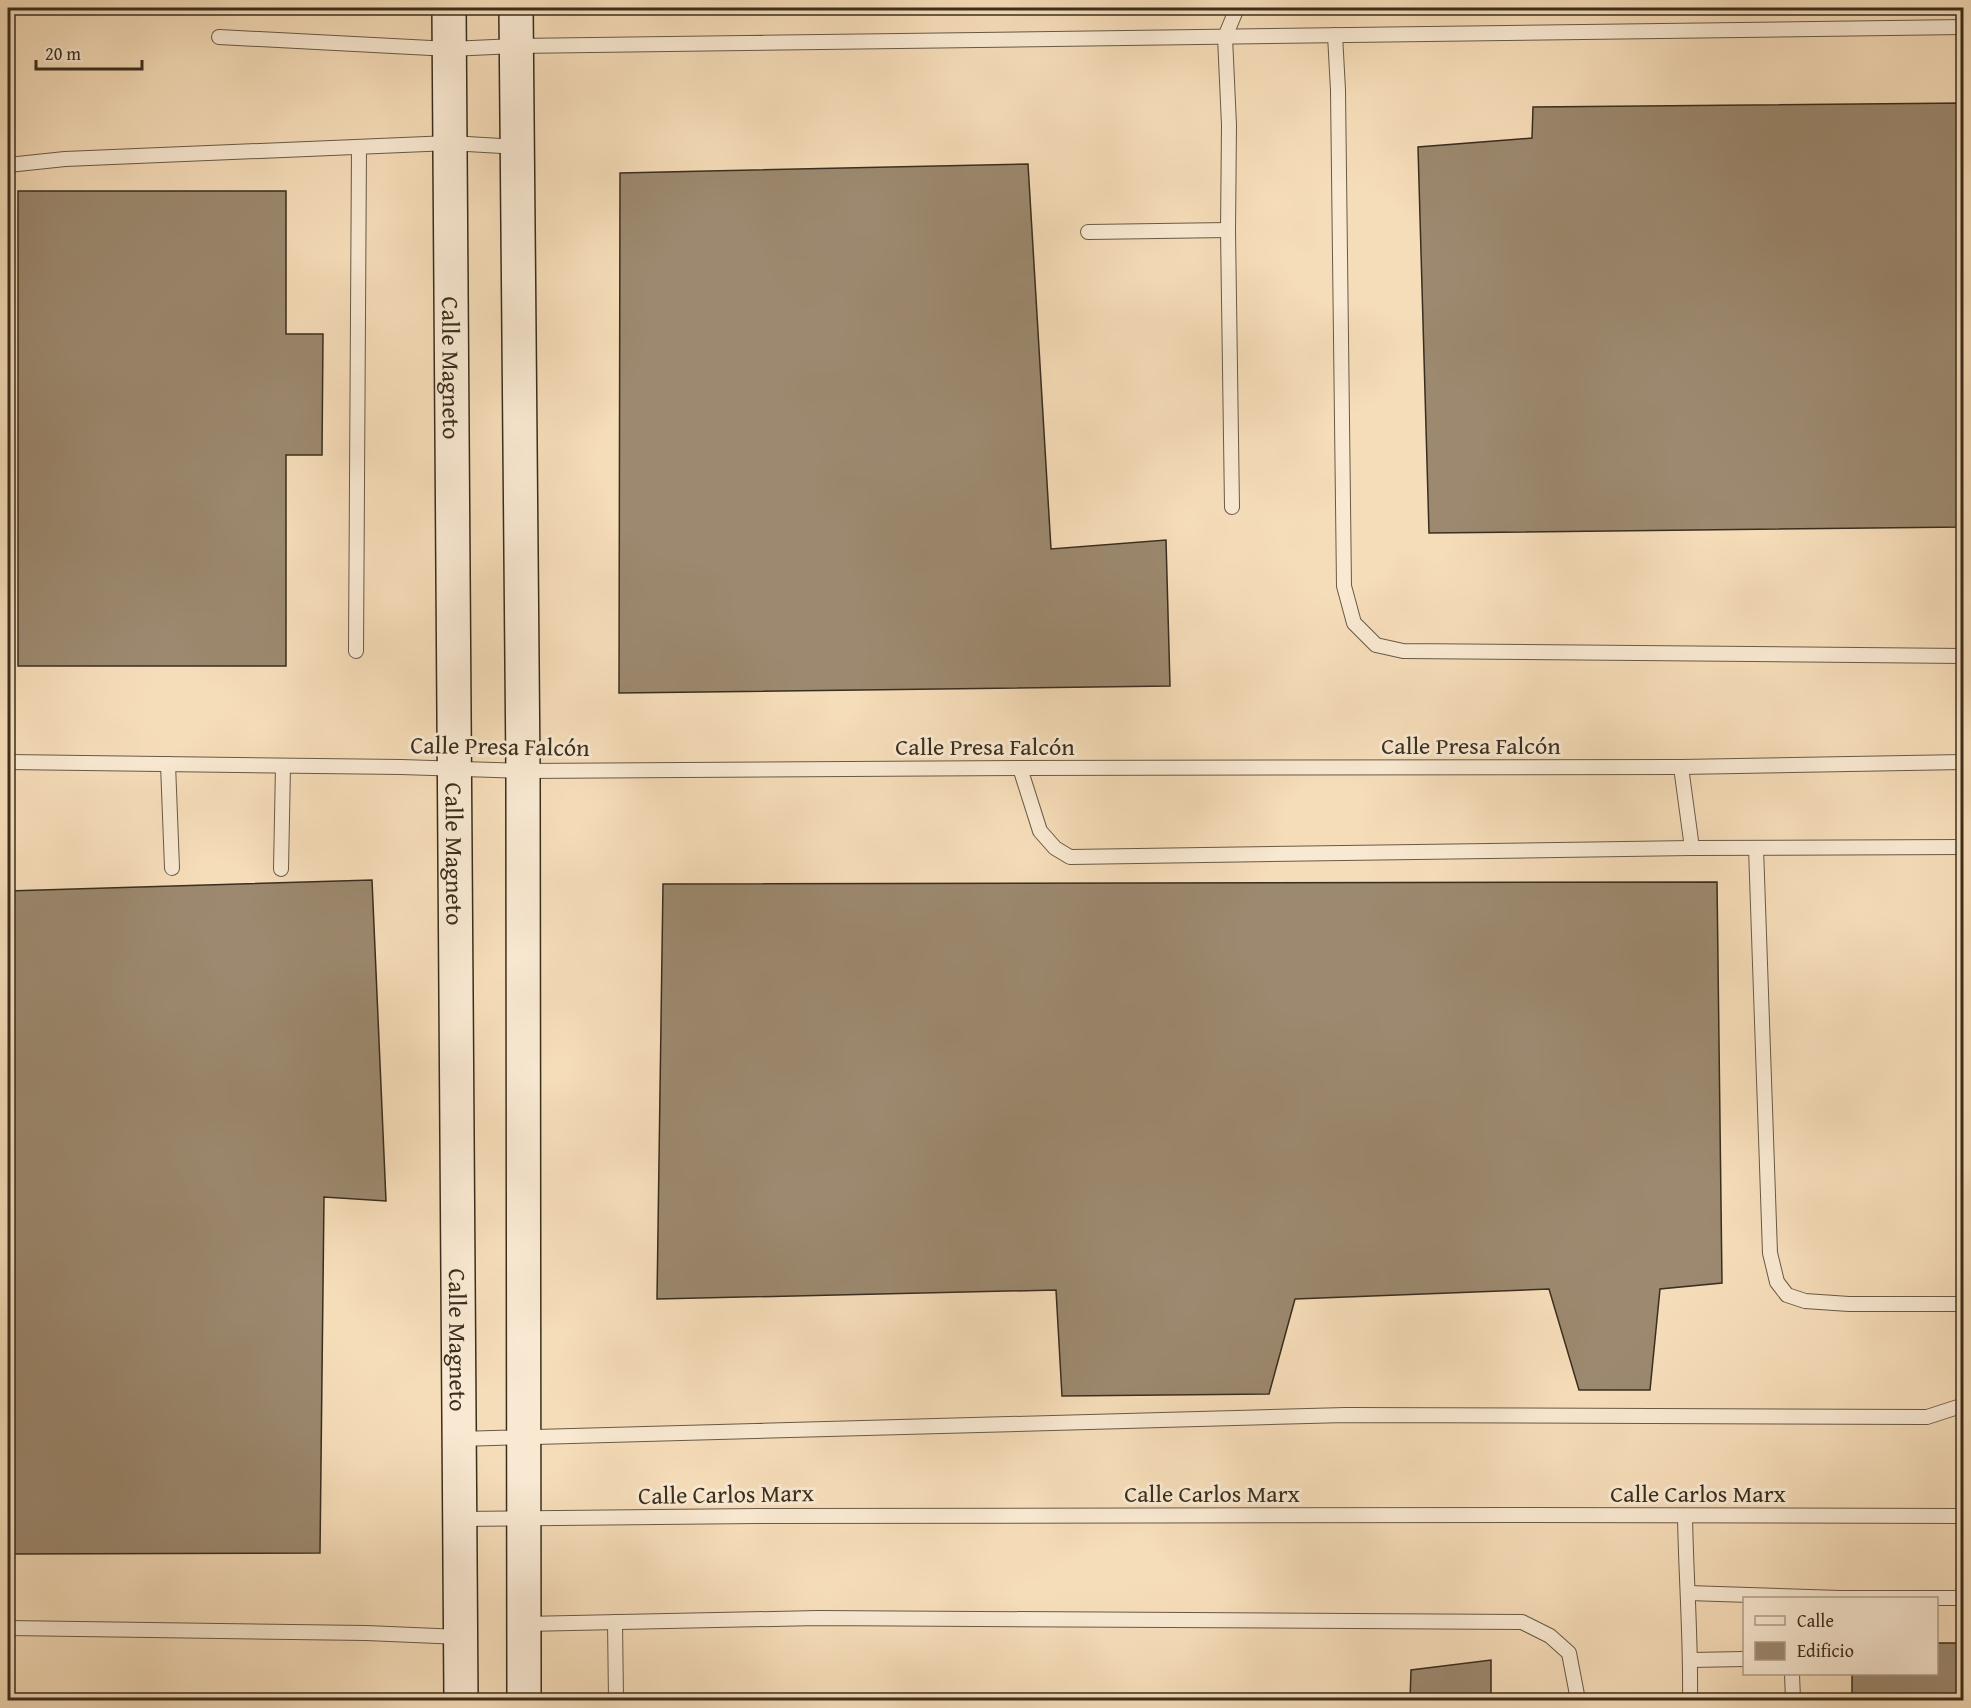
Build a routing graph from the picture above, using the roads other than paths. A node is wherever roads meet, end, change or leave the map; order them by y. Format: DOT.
graph roads {
  1 [pos="449,8"];
  2 [pos="516,8"];
  3 [pos="1238,8"];
  4 [pos="1964,27"];
  5 [pos="1335,35"];
  6 [pos="219,37"];
  7 [pos="1226,37"];
  8 [pos="516,46"];
  9 [pos="450,49"];
  10 [pos="450,143"];
  11 [pos="359,147"];
  12 [pos="517,147"];
  13 [pos="8,165"];
  14 [pos="1228,230"];
  15 [pos="1088,231"];
  16 [pos="1232,507"];
  17 [pos="356,651"];
  18 [pos="1964,656"];
  19 [pos="8,762"];
  20 [pos="1964,762"];
  21 [pos="168,764"];
  22 [pos="283,766"];
  23 [pos="1681,767"];
  24 [pos="455,768"];
  25 [pos="1020,768"];
  26 [pos="523,771"];
  27 [pos="1964,847"];
  28 [pos="1692,848"];
  29 [pos="1756,848"];
  30 [pos="172,868"];
  31 [pos="281,869"];
  32 [pos="1964,1304"];
  33 [pos="1964,1405"];
  34 [pos="525,1436"];
  35 [pos="459,1439"];
  36 [pos="1685,1516"];
  37 [pos="1964,1516"];
  38 [pos="460,1519"];
  39 [pos="525,1519"];
  40 [pos="1688,1593"];
  41 [pos="1810,1597"];
  42 [pos="1938,1598"];
  43 [pos="1964,1598"];
  44 [pos="615,1622"];
  45 [pos="524,1624"];
  46 [pos="8,1628"];
  47 [pos="461,1637"];
  48 [pos="1743,1659"];
  49 [pos="1690,1660"];
  50 [pos="1792,1675"];
  51 [pos="461,1701"];
  52 [pos="524,1701"];
  53 [pos="616,1701"];
  54 [pos="1578,1701"];
  55 [pos="1690,1701"];
  56 [pos="1793,1701"];
  1 -- 9 [label="main road, Calle Magneto"];
  2 -- 8 [label="main road"];
  3 -- 7 [label="lane"];
  4 -- 5 [label="lane"];
  5 -- 7 [label="lane"];
  5 -- 18 [label="lane"];
  6 -- 9 [label="lane"];
  7 -- 8 [label="lane"];
  7 -- 14 [label="lane"];
  8 -- 9 [label="lane"];
  8 -- 12 [label="main road"];
  9 -- 10 [label="main road, Calle Magneto"];
  10 -- 11 [label="lane"];
  10 -- 12 [label="lane"];
  10 -- 24 [label="main road, Calle Magneto"];
  11 -- 13 [label="lane"];
  11 -- 17 [label="lane"];
  12 -- 26 [label="main road"];
  14 -- 15 [label="lane"];
  14 -- 16 [label="lane"];
  19 -- 21 [label="lane, Calle Presa Falcón"];
  20 -- 23 [label="lane, Calle Presa Falcón"];
  21 -- 22 [label="lane, Calle Presa Falcón"];
  21 -- 30 [label="lane"];
  22 -- 24 [label="lane, Calle Presa Falcón"];
  22 -- 31 [label="lane"];
  23 -- 25 [label="lane, Calle Presa Falcón"];
  23 -- 28 [label="lane"];
  24 -- 26 [label="lane, Calle Presa Falcón"];
  24 -- 35 [label="main road, Calle Magneto"];
  25 -- 26 [label="lane, Calle Presa Falcón"];
  25 -- 28 [label="lane"];
  26 -- 34 [label="main road"];
  27 -- 29 [label="lane"];
  28 -- 29 [label="lane"];
  29 -- 32 [label="lane"];
  33 -- 34 [label="lane"];
  34 -- 35 [label="lane"];
  34 -- 39 [label="main road"];
  35 -- 38 [label="main road, Calle Magneto"];
  36 -- 37 [label="lane, Calle Carlos Marx"];
  36 -- 39 [label="lane, Calle Carlos Marx"];
  36 -- 40 [label="lane"];
  38 -- 39 [label="lane, Calle Carlos Marx"];
  38 -- 47 [label="main road, Calle Magneto"];
  39 -- 45 [label="main road"];
  40 -- 41 [label="lane"];
  40 -- 49 [label="lane"];
  42 -- 43 [label="lane"];
  44 -- 45 [label="lane"];
  44 -- 53 [label="lane"];
  44 -- 54 [label="lane"];
  45 -- 52 [label="main road"];
  46 -- 47 [label="lane"];
  47 -- 51 [label="main road, Calle Magneto"];
  48 -- 49 [label="lane"];
  49 -- 55 [label="lane"];
  50 -- 56 [label="lane"];
}
